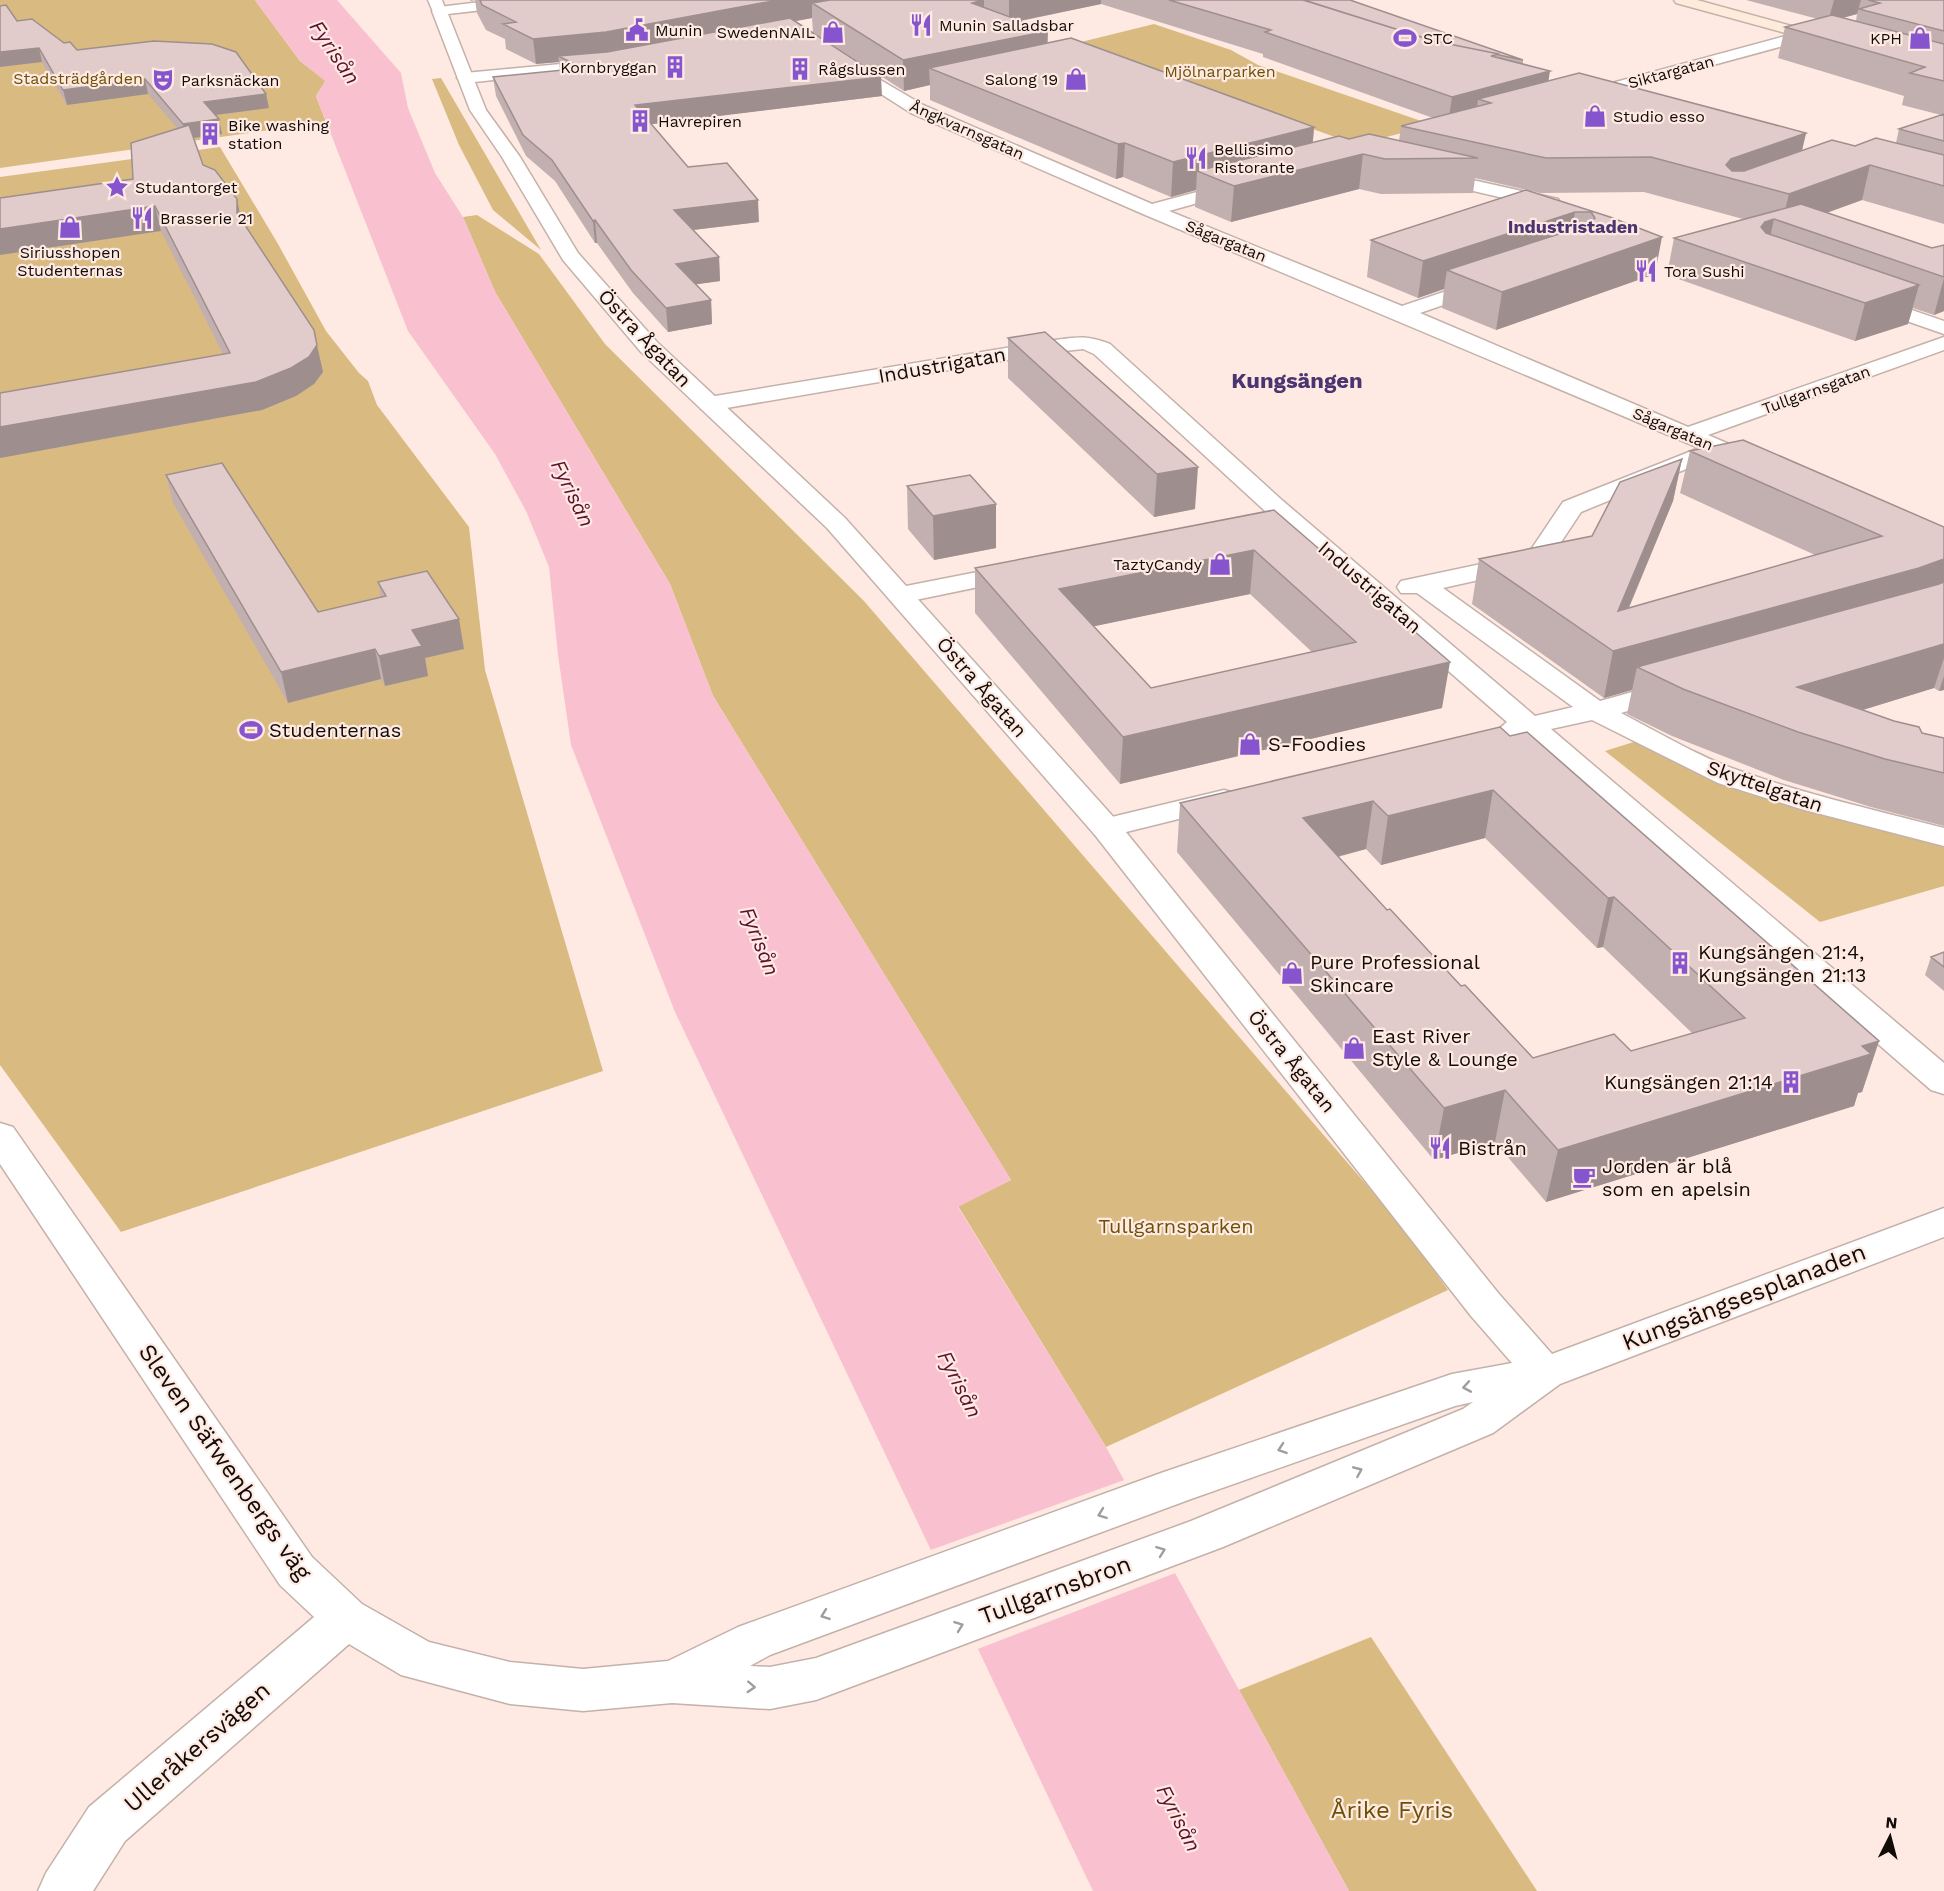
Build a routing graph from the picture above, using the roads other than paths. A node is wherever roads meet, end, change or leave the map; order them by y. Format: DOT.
graph roads {
  1 [pos="535,0"];
  2 [pos="1681,0"];
  3 [pos="437,5"];
  4 [pos="1836,27"];
  5 [pos="1809,35"];
  6 [pos="1843,44"];
  7 [pos="831,55"];
  8 [pos="621,62"];
  9 [pos="465,78"];
  10 [pos="1592,93"];
  11 [pos="1569,94"];
  12 [pos="921,95"];
  13 [pos="899,99"];
  14 [pos="1632,101"];
  15 [pos="1416,172"];
  16 [pos="1260,181"];
  17 [pos="1551,203"];
  18 [pos="1150,210"];
  19 [pos="1509,277"];
  20 [pos="1854,296"];
  21 [pos="1401,313"];
  22 [pos="1944,328"];
  23 [pos="1944,343"];
  24 [pos="709,404"];
  25 [pos="1687,435"];
  26 [pos="1719,448"];
  27 [pos="1773,472"];
  28 [pos="1287,516"];
  29 [pos="1253,523"];
  30 [pos="1044,566"];
  31 [pos="1423,585"];
  32 [pos="1375,592"];
  33 [pos="901,595"];
  34 [pos="1695,683"];
  35 [pos="1596,711"];
  36 [pos="1530,725"];
  37 [pos="1489,735"];
  38 [pos="1245,794"];
  39 [pos="1106,828"];
  40 [pos="1944,837"];
  41 [pos="1944,1082"];
  42 [pos="0,1136"];
  43 [pos="1944,1222"];
  44 [pos="1545,1373"];
  45 [pos="346,1618"];
  46 [pos="904,1646"];
  47 [pos="672,1682"];
  48 [pos="64,1891"];
  1 -- 3 [label="street"];
  2 -- 5 [label="main road"];
  3 -- 9 [label="street, Östra Ågatan"];
  4 -- 5 [label="street, Siktargatan"];
  5 -- 6 [label="main road"];
  5 -- 10 [label="street, Siktargatan"];
  7 -- 13 [label="street, Ångkvarnsgatan"];
  8 -- 9 [label="street"];
  9 -- 24 [label="street, Östra Ågatan"];
  10 -- 11 [label="street, Siktargatan"];
  10 -- 14 [label="street"];
  12 -- 13 [label="street"];
  13 -- 18 [label="street, Ångkvarnsgatan"];
  15 -- 17 [label="street"];
  16 -- 18 [label="street"];
  18 -- 21 [label="street, Sågargatan"];
  19 -- 21 [label="street"];
  20 -- 22 [label="street"];
  21 -- 25 [label="street, Sågargatan"];
  23 -- 25 [label="street, Tullgarnsgatan"];
  24 -- 28 [label="street, Industrigatan"];
  24 -- 33 [label="street, Östra Ågatan"];
  25 -- 26 [label="street, Sågargatan"];
  26 -- 27 [label="street, Sågargatan"];
  26 -- 31 [label="street"];
  28 -- 29 [label="street"];
  28 -- 32 [label="street, Industrigatan"];
  30 -- 33 [label="street"];
  31 -- 32 [label="street"];
  31 -- 35 [label="street, Skyttelgatan"];
  32 -- 36 [label="street, Industrigatan"];
  33 -- 39 [label="street, Östra Ågatan"];
  34 -- 35 [label="street"];
  35 -- 36 [label="street"];
  35 -- 40 [label="street, Skyttelgatan"];
  36 -- 37 [label="street"];
  36 -- 41 [label="street, Industrigatan"];
  38 -- 39 [label="street"];
  39 -- 44 [label="street, Östra Ågatan"];
  42 -- 45 [label="street, Sleven Säfwenbergs väg"];
  43 -- 44 [label="street, Kungsängsesplanaden"];
  46 -- 44 [label="street, Tullgarnsbron, one-way"];
  44 -- 47 [label="street, Sleven Säfwenbergs väg, one-way"];
  45 -- 47 [label="street, Sleven Säfwenbergs väg"];
  45 -- 48 [label="street, Ulleråkersvägen"];
  47 -- 46 [label="street, Sleven Säfwenbergs väg, one-way"];
}
